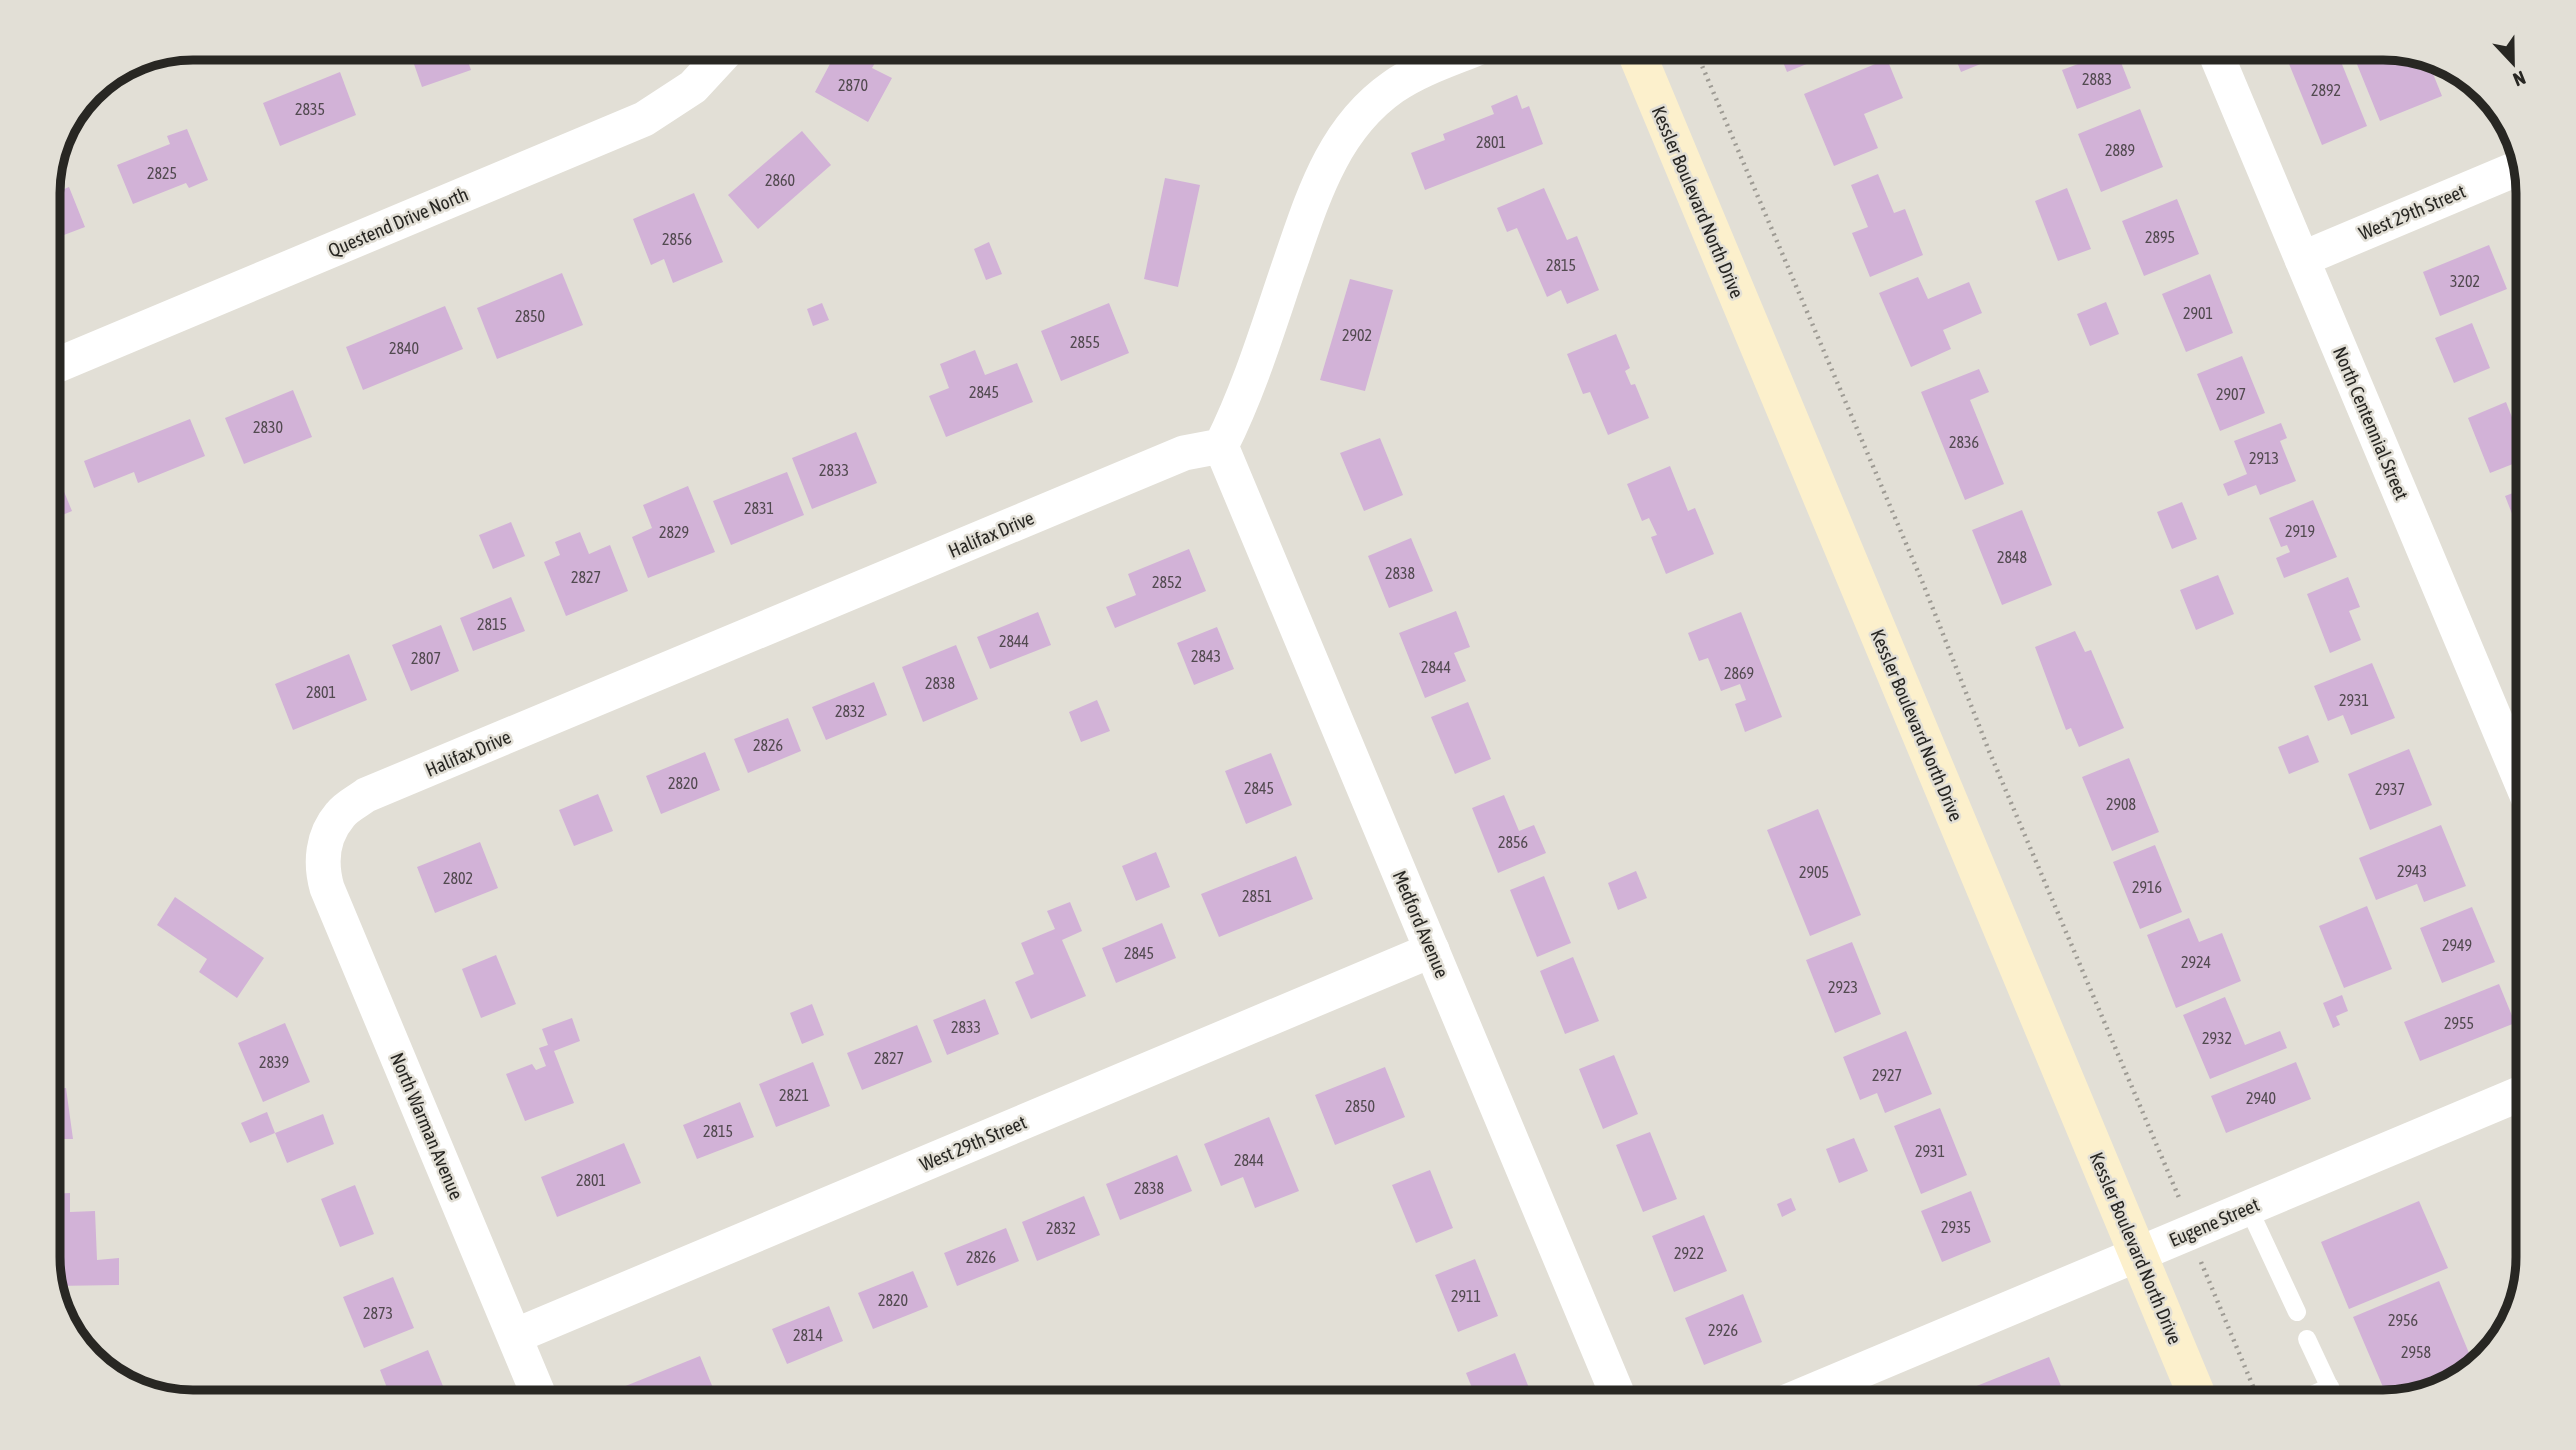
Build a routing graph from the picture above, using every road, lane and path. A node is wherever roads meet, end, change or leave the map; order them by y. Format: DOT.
graph roads {
  1 [pos="718,60"];
  2 [pos="1448,60"];
  3 [pos="1639,60"];
  4 [pos="1700,60"];
  5 [pos="2218,60"];
  6 [pos="2514,170"];
  7 [pos="2302,258"];
  8 [pos="60,364"];
  9 [pos="1221,446"];
  10 [pos="2516,769"];
  11 [pos="324,847"];
  12 [pos="1432,950"];
  13 [pos="2516,1095"];
  14 [pos="2248,1207"];
  15 [pos="2188,1233"];
  16 [pos="2138,1253"];
  17 [pos="2297,1312"];
  18 [pos="514,1336"];
  19 [pos="2307,1339"];
  20 [pos="537,1390"];
  21 [pos="1616,1390"];
  22 [pos="1815,1390"];
  23 [pos="2195,1390"];
  24 [pos="2254,1390"];
  25 [pos="2332,1390"];
  1 -- 8 [label="street, Questend Drive North"];
  2 -- 9 [label="street"];
  3 -- 16 [label="main road, Kessler Boulevard North Drive"];
  4 -- 15 [label="path"];
  5 -- 7 [label="street, North Centennial Street"];
  6 -- 7 [label="street, West 29th Street"];
  7 -- 10 [label="street, North Centennial Street"];
  9 -- 11 [label="street, Halifax Drive"];
  9 -- 12 [label="street, Medford Avenue"];
  11 -- 18 [label="street, North Warman Avenue"];
  12 -- 18 [label="street, West 29th Street"];
  12 -- 21 [label="street, Medford Avenue"];
  13 -- 14 [label="street, Eugene Street"];
  14 -- 15 [label="street, Eugene Street"];
  14 -- 17 [label="lane"];
  15 -- 16 [label="street, Eugene Street"];
  15 -- 24 [label="path"];
  16 -- 22 [label="street, Eugene Street"];
  16 -- 23 [label="main road, Kessler Boulevard North Drive"];
  18 -- 20 [label="street, North Warman Avenue"];
  19 -- 25 [label="lane"];
}
